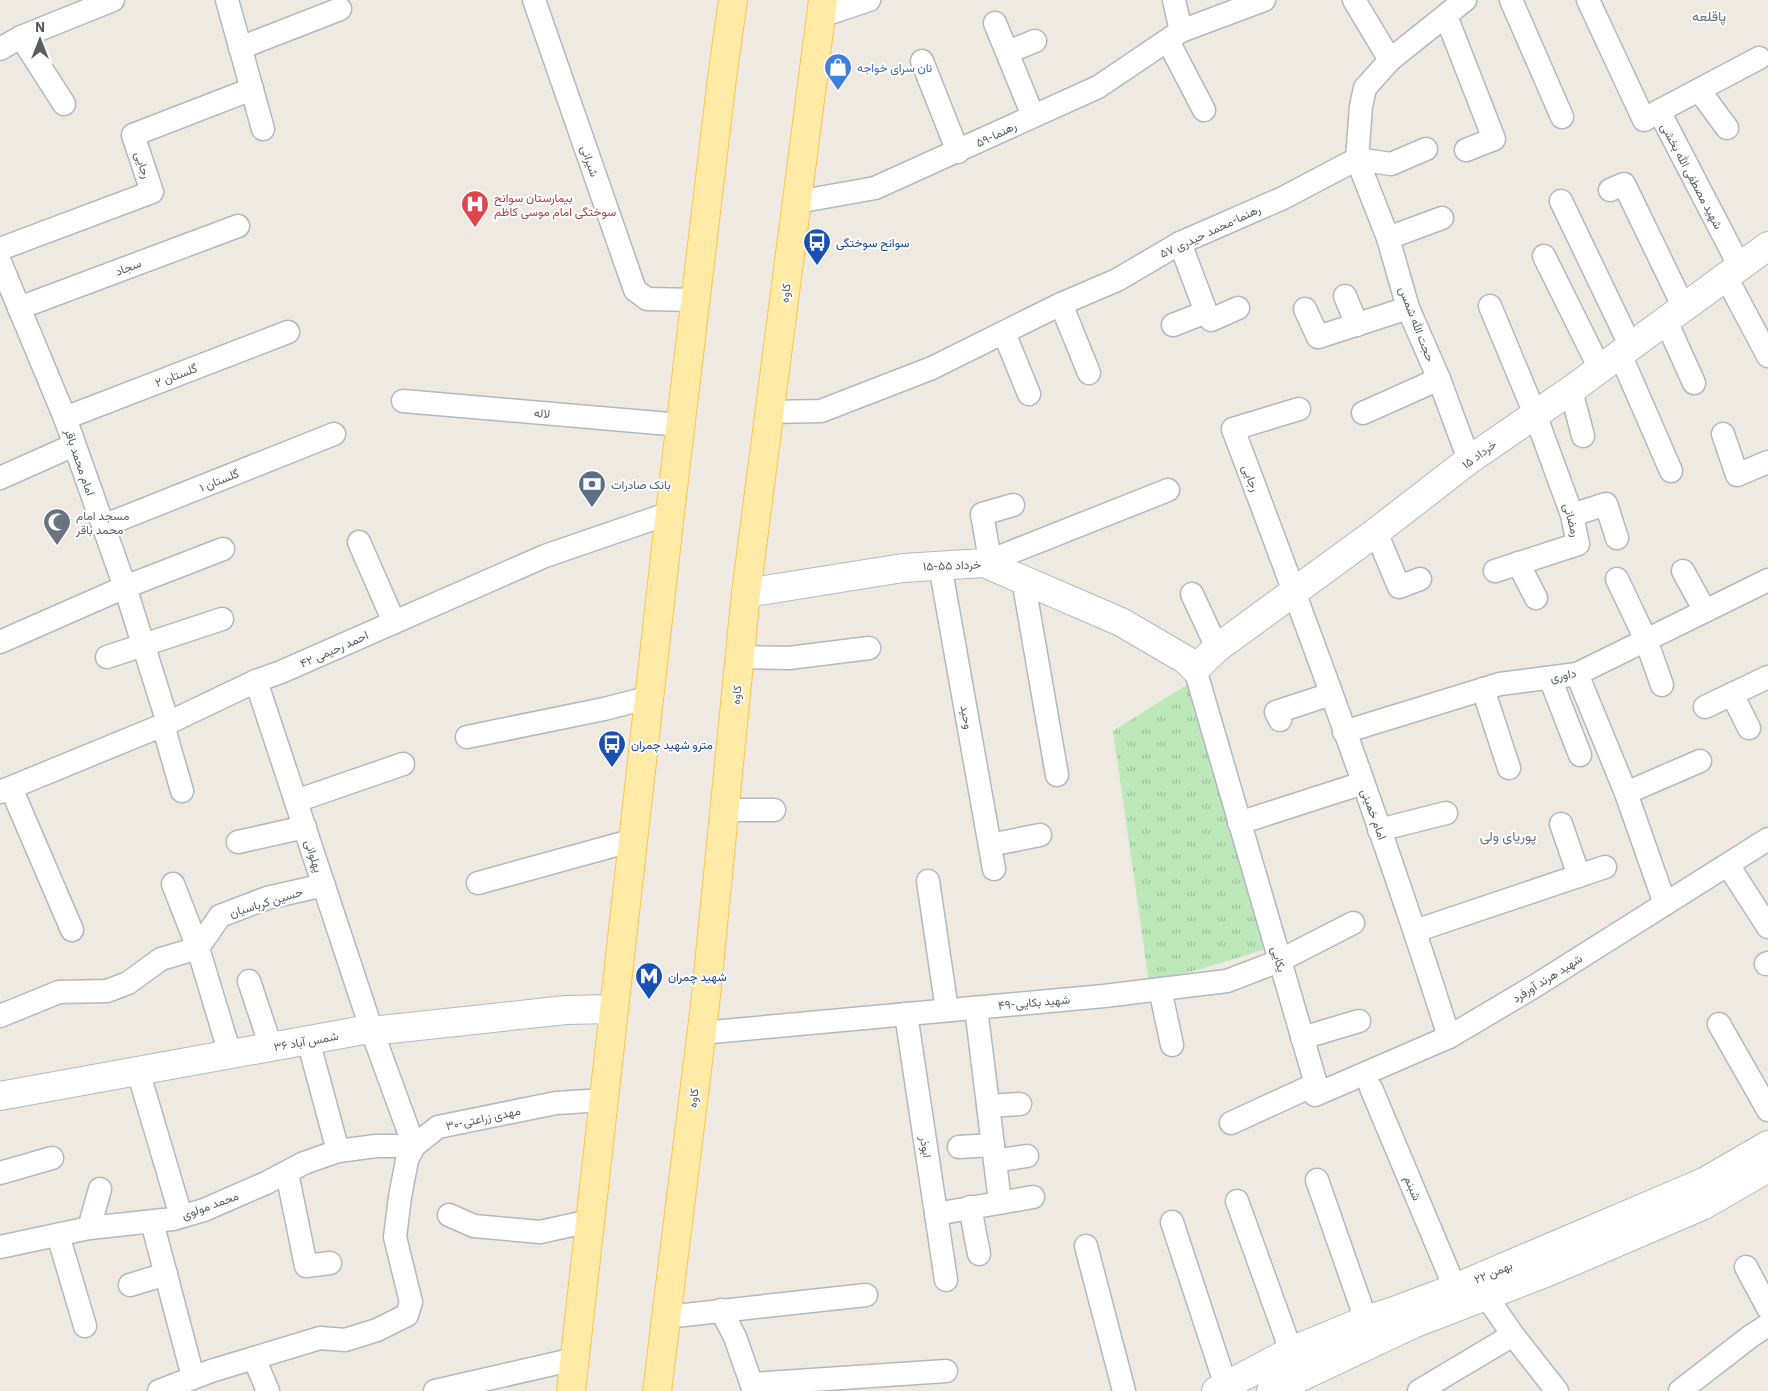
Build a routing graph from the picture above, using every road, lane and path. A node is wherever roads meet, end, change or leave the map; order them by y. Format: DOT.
graph roads {
  1 [pos="113,0"];
  2 [pos="226,0"];
  3 [pos="534,0"];
  4 [pos="723,0"];
  5 [pos="733,0"];
  6 [pos="868,0"];
  7 [pos="1174,0"];
  8 [pos="1264,0"];
  9 [pos="1354,0"];
  10 [pos="1465,0"];
  11 [pos="1511,0"];
  12 [pos="1588,0"];
  13 [pos="822,8"];
  14 [pos="340,9"];
  15 [pos="1446,16"];
  16 [pos="995,24"];
  17 [pos="1174,36"];
  18 [pos="21,37"];
  19 [pos="1035,41"];
  20 [pos="240,48"];
  21 [pos="0,49"];
  22 [pos="1008,52"];
  23 [pos="1758,58"];
  24 [pos="1390,60"];
  25 [pos="922,61"];
  26 [pos="722,78"];
  27 [pos="252,89"];
  28 [pos="1699,90"];
  29 [pos="64,104"];
  30 [pos="1204,110"];
  31 [pos="1659,111"];
  32 [pos="1034,116"];
  33 [pos="1562,117"];
  34 [pos="263,128"];
  35 [pos="1727,128"];
  36 [pos="1426,149"];
  37 [pos="1466,150"];
  38 [pos="958,152"];
  39 [pos="1356,159"];
  40 [pos="1610,190"];
  41 [pos="1562,201"];
  42 [pos="797,202"];
  43 [pos="1442,218"];
  44 [pos="238,226"];
  45 [pos="1388,238"];
  46 [pos="1180,243"];
  47 [pos="1768,246"];
  48 [pos="0,249"];
  49 [pos="1544,256"];
  50 [pos="0,262"];
  51 [pos="1733,272"];
  52 [pos="1345,296"];
  53 [pos="11,300"];
  54 [pos="696,300"];
  55 [pos="1061,304"];
  56 [pos="1490,306"];
  57 [pos="1238,308"];
  58 [pos="1408,308"];
  59 [pos="1306,309"];
  60 [pos="1675,314"];
  61 [pos="1208,316"];
  62 [pos="1173,325"];
  63 [pos="1357,325"];
  64 [pos="288,332"];
  65 [pos="1004,333"];
  66 [pos="1768,356"];
  67 [pos="1617,357"];
  68 [pos="1089,373"];
  69 [pos="1439,380"];
  70 [pos="1694,382"];
  71 [pos="1571,390"];
  72 [pos="1029,394"];
  73 [pos="403,401"];
  74 [pos="1299,409"];
  75 [pos="769,412"];
  76 [pos="1363,413"];
  77 [pos="1535,414"];
  78 [pos="65,418"];
  79 [pos="681,425"];
  80 [pos="334,434"];
  81 [pos="1723,434"];
  82 [pos="1583,436"];
  83 [pos="74,445"];
  84 [pos="1469,460"];
  85 [pos="1768,462"];
  86 [pos="1671,471"];
  87 [pos="0,478"];
  88 [pos="1168,490"];
  89 [pos="1013,505"];
  90 [pos="670,513"];
  91 [pos="1572,515"];
  92 [pos="103,526"];
  93 [pos="1376,532"];
  94 [pos="1618,538"];
  95 [pos="359,542"];
  96 [pos="223,549"];
  97 [pos="987,562"];
  98 [pos="1518,563"];
  99 [pos="940,565"];
  100 [pos="1495,571"];
  101 [pos="1683,571"];
  102 [pos="1023,578"];
  103 [pos="1420,578"];
  104 [pos="1617,579"];
  105 [pos="1768,580"];
  106 [pos="126,587"];
  107 [pos="1294,592"];
  108 [pos="746,593"];
  109 [pos="1192,594"];
  110 [pos="1536,598"];
  111 [pos="1705,611"];
  112 [pos="222,619"];
  113 [pos="394,622"];
  114 [pos="1646,640"];
  115 [pos="0,642"];
  116 [pos="144,646"];
  117 [pos="869,648"];
  118 [pos="1217,648"];
  119 [pos="740,657"];
  120 [pos="107,658"];
  121 [pos="1195,669"];
  122 [pos="1577,674"];
  123 [pos="1768,677"];
  124 [pos="1550,678"];
  125 [pos="256,681"];
  126 [pos="1662,685"];
  127 [pos="1483,689"];
  128 [pos="1331,694"];
  129 [pos="1732,694"];
  130 [pos="651,697"];
  131 [pos="1705,707"];
  132 [pos="1280,720"];
  133 [pos="168,723"];
  134 [pos="1749,728"];
  135 [pos="1344,732"];
  136 [pos="467,737"];
  137 [pos="1580,755"];
  138 [pos="1700,762"];
  139 [pos="403,764"];
  140 [pos="1509,768"];
  141 [pos="1057,775"];
  142 [pos="1363,783"];
  143 [pos="5,790"];
  144 [pos="182,791"];
  145 [pos="1626,793"];
  146 [pos="296,801"];
  147 [pos="724,810"];
  148 [pos="774,810"];
  149 [pos="1446,813"];
  150 [pos="1239,823"];
  151 [pos="1562,824"];
  152 [pos="305,827"];
  153 [pos="1380,830"];
  154 [pos="1040,835"];
  155 [pos="1768,839"];
  156 [pos="634,840"];
  157 [pos="238,842"];
  158 [pos="990,845"];
  159 [pos="1728,866"];
  160 [pos="1605,867"];
  161 [pos="994,869"];
  162 [pos="1579,876"];
  163 [pos="928,881"];
  164 [pos="478,883"];
  165 [pos="172,884"];
  166 [pos="324,885"];
  167 [pos="1664,904"];
  168 [pos="1353,923"];
  169 [pos="1768,927"];
  170 [pos="72,930"];
  171 [pos="1416,931"];
  172 [pos="198,948"];
  173 [pos="1279,961"];
  174 [pos="249,981"];
  175 [pos="1160,989"];
  176 [pos="976,1008"];
  177 [pos="614,1009"];
  178 [pos="947,1010"];
  179 [pos="906,1014"];
  180 [pos="0,1016"];
  181 [pos="1359,1021"];
  182 [pos="1719,1024"];
  183 [pos="372,1031"];
  184 [pos="701,1033"];
  185 [pos="1449,1037"];
  186 [pos="1302,1038"];
  187 [pos="308,1040"];
  188 [pos="1172,1045"];
  189 [pos="271,1047"];
  190 [pos="230,1054"];
  191 [pos="138,1071"];
  192 [pos="1371,1088"];
  193 [pos="1315,1089"];
  194 [pos="0,1096"];
  195 [pos="604,1100"];
  196 [pos="1020,1104"];
  197 [pos="988,1106"];
  198 [pos="1768,1110"];
  199 [pos="1231,1123"];
  200 [pos="1768,1145"];
  201 [pos="414,1146"];
  202 [pos="960,1147"];
  203 [pos="338,1151"];
  204 [pos="994,1153"];
  205 [pos="1027,1156"];
  206 [pos="52,1158"];
  207 [pos="1768,1168"];
  208 [pos="0,1173"];
  209 [pos="287,1173"];
  210 [pos="1317,1180"];
  211 [pos="100,1189"];
  212 [pos="1033,1197"];
  213 [pos="1237,1200"];
  214 [pos="1000,1202"];
  215 [pos="970,1207"];
  216 [pos="936,1214"];
  217 [pos="449,1215"];
  218 [pos="181,1216"];
  219 [pos="590,1221"];
  220 [pos="152,1222"];
  221 [pos="1172,1222"];
  222 [pos="89,1228"];
  223 [pos="58,1235"];
  224 [pos="1086,1246"];
  225 [pos="0,1247"];
  226 [pos="979,1254"];
  227 [pos="330,1263"];
  228 [pos="1746,1267"];
  229 [pos="166,1274"];
  230 [pos="946,1280"];
  231 [pos="130,1285"];
  232 [pos="1455,1288"];
  233 [pos="866,1294"];
  234 [pos="1486,1296"];
  235 [pos="1768,1308"];
  236 [pos="721,1310"];
  237 [pos="666,1317"];
  238 [pos="1366,1320"];
  239 [pos="1768,1325"];
  240 [pos="85,1326"];
  241 [pos="1513,1335"];
  242 [pos="1291,1350"];
  243 [pos="254,1358"];
  244 [pos="574,1359"];
  245 [pos="946,1372"];
  246 [pos="192,1377"];
  247 [pos="753,1388"];
  248 [pos="1221,1388"];
  249 [pos="159,1391"];
  250 [pos="268,1391"];
  251 [pos="435,1391"];
  252 [pos="571,1391"];
  253 [pos="657,1391"];
  254 [pos="1124,1391"];
  255 [pos="1271,1391"];
  256 [pos="1419,1391"];
  257 [pos="1557,1391"];
  258 [pos="1680,1391"];
  1 -- 18 [label="street"];
  2 -- 20 [label="street"];
  3 -- 54 [label="street, شیرانی"];
  4 -- 26 [label="main road"];
  5 -- 26 [label="main road"];
  6 -- 13 [label="street"];
  7 -- 17 [label="street"];
  8 -- 17 [label="street, ۵۹-رهنما"];
  9 -- 24 [label="street"];
  10 -- 15 [label="street"];
  11 -- 33 [label="street"];
  12 -- 31 [label="street, شهید مصطفی الله بخشی"];
  13 -- 42 [label="main road, کاوه"];
  14 -- 20 [label="street"];
  15 -- 24 [label="street"];
  15 -- 37 [label="street"];
  16 -- 22 [label="street"];
  17 -- 30 [label="street"];
  17 -- 32 [label="street, ۵۹-رهنما"];
  18 -- 21 [label="street"];
  18 -- 29 [label="street"];
  19 -- 22 [label="street"];
  20 -- 27 [label="street"];
  22 -- 32 [label="street"];
  23 -- 28 [label="street"];
  24 -- 39 [label="street"];
  25 -- 38 [label="street"];
  26 -- 54 [label="main road"];
  27 -- 34 [label="street"];
  27 -- 48 [label="street, رجایی"];
  28 -- 31 [label="street"];
  28 -- 35 [label="street"];
  31 -- 51 [label="street, شهید مصطفی الله بخشی"];
  32 -- 38 [label="street, ۵۹-رهنما"];
  36 -- 39 [label="street"];
  38 -- 42 [label="street, ۵۹-رهنما"];
  39 -- 45 [label="street, حجت الله شمس"];
  39 -- 46 [label="street, ۵۷ رهنما-محمد حیدری"];
  40 -- 60 [label="street"];
  41 -- 67 [label="street"];
  42 -- 75 [label="main road, کاوه"];
  43 -- 45 [label="street"];
  44 -- 53 [label="street, سجاد"];
  45 -- 58 [label="street, حجت الله شمس"];
  46 -- 55 [label="street, ۵۷ رهنما-محمد حیدری"];
  46 -- 61 [label="street"];
  47 -- 51 [label="street, ۱۵ خرداد"];
  49 -- 67 [label="street"];
  50 -- 53 [label="street, امام محمد باقر"];
  51 -- 60 [label="street, ۱۵ خرداد"];
  51 -- 66 [label="street, شهید مصطفی الله بخشی"];
  52 -- 63 [label="street"];
  53 -- 78 [label="street, امام محمد باقر"];
  54 -- 79 [label="main road"];
  55 -- 65 [label="street, ۵۷ رهنما-محمد حیدری"];
  55 -- 68 [label="street"];
  56 -- 77 [label="street, رمضانی"];
  57 -- 61 [label="street"];
  58 -- 63 [label="street"];
  58 -- 69 [label="street, حجت الله شمس"];
  59 -- 63 [label="street"];
  60 -- 67 [label="street, ۱۵ خرداد"];
  60 -- 70 [label="street"];
  61 -- 62 [label="street"];
  64 -- 78 [label="street, گلستان ۲"];
  65 -- 72 [label="street"];
  65 -- 75 [label="street, ۵۷ رهنما-محمد حیدری"];
  67 -- 71 [label="street, ۱۵ خرداد"];
  67 -- 86 [label="street"];
  69 -- 76 [label="street"];
  69 -- 84 [label="street, حجت الله شمس"];
  71 -- 77 [label="street, ۱۵ خرداد"];
  71 -- 82 [label="street"];
  73 -- 79 [label="street, لاله"];
  74 -- 107 [label="street, رجایی"];
  75 -- 108 [label="main road, کاوه"];
  77 -- 84 [label="street, ۱۵ خرداد"];
  77 -- 91 [label="street, رمضانی"];
  78 -- 83 [label="street, امام محمد باقر"];
  79 -- 90 [label="main road"];
  80 -- 92 [label="street, گلستان ۱"];
  81 -- 85 [label="street"];
  83 -- 87 [label="street"];
  83 -- 92 [label="street, امام محمد باقر"];
  84 -- 93 [label="street, ۱۵ خرداد"];
  88 -- 97 [label="street"];
  89 -- 97 [label="street"];
  90 -- 113 [label="street, ۴۲ احمد رحیمی"];
  90 -- 130 [label="main road"];
  91 -- 94 [label="street"];
  91 -- 98 [label="street, رمضانی"];
  92 -- 106 [label="street, امام محمد باقر"];
  93 -- 103 [label="street"];
  93 -- 107 [label="street, ۱۵ خرداد"];
  95 -- 113 [label="street"];
  96 -- 106 [label="street"];
  97 -- 99 [label="street, ۱۵-۵۵ خرداد"];
  97 -- 102 [label="street, ۱۵-۵۵ خرداد"];
  98 -- 100 [label="street, رمضانی"];
  98 -- 110 [label="street"];
  99 -- 108 [label="street, ۱۵-۵۵ خرداد"];
  99 -- 158 [label="street, وحید"];
  101 -- 111 [label="street"];
  102 -- 121 [label="street, ۱۵-۵۵ خرداد"];
  102 -- 141 [label="street"];
  104 -- 114 [label="street"];
  105 -- 111 [label="street, داوری"];
  106 -- 115 [label="street"];
  106 -- 116 [label="street, امام محمد باقر"];
  107 -- 118 [label="street, ۱۵ خرداد"];
  107 -- 128 [label="street, امام خمینی"];
  108 -- 119 [label="main road, کاوه"];
  109 -- 118 [label="street"];
  111 -- 114 [label="street, داوری"];
  112 -- 116 [label="street"];
  113 -- 125 [label="street, ۴۲ احمد رحیمی"];
  114 -- 122 [label="street, داوری"];
  114 -- 126 [label="street"];
  116 -- 120 [label="street"];
  116 -- 133 [label="street, امام محمد باقر"];
  117 -- 119 [label="street"];
  118 -- 121 [label="street, ۱۵ خرداد"];
  119 -- 147 [label="main road, کاوه"];
  121 -- 150 [label="street, یکایی"];
  122 -- 124 [label="street, داوری"];
  122 -- 145 [label="street"];
  123 -- 129 [label="street"];
  124 -- 127 [label="street, داوری"];
  124 -- 137 [label="street"];
  125 -- 133 [label="street, ۴۲ احمد رحیمی"];
  125 -- 146 [label="street, پهلوانی"];
  127 -- 135 [label="street, داوری"];
  127 -- 140 [label="street"];
  128 -- 132 [label="street"];
  128 -- 135 [label="street, امام خمینی"];
  129 -- 131 [label="street"];
  129 -- 134 [label="street"];
  130 -- 136 [label="street"];
  130 -- 156 [label="main road"];
  133 -- 143 [label="street, ۴۲ احمد رحیمی"];
  133 -- 144 [label="street, امام محمد باقر"];
  135 -- 142 [label="street, امام خمینی"];
  138 -- 145 [label="street"];
  139 -- 146 [label="street"];
  142 -- 150 [label="street"];
  142 -- 153 [label="street, امام خمینی"];
  143 -- 170 [label="street"];
  145 -- 167 [label="street"];
  146 -- 152 [label="street, پهلوانی"];
  147 -- 148 [label="street"];
  147 -- 184 [label="main road, کاوه"];
  149 -- 153 [label="street"];
  150 -- 173 [label="street, یکایی"];
  151 -- 162 [label="street"];
  152 -- 157 [label="street"];
  152 -- 166 [label="street, پهلوانی"];
  153 -- 171 [label="street, امام خمینی"];
  154 -- 158 [label="street"];
  155 -- 159 [label="street, شهید هرند آورفرد"];
  156 -- 164 [label="street"];
  156 -- 177 [label="main road"];
  158 -- 161 [label="street, وحید"];
  159 -- 167 [label="street, شهید هرند آورفرد"];
  159 -- 169 [label="street"];
  160 -- 162 [label="street"];
  162 -- 171 [label="street"];
  163 -- 178 [label="street"];
  165 -- 172 [label="street"];
  166 -- 172 [label="street, حسین کرباسیان"];
  166 -- 183 [label="street, پهلوانی"];
  167 -- 185 [label="street, شهید هرند آورفرد"];
  168 -- 173 [label="street, ۴۹-شهید بکایی"];
  171 -- 185 [label="street, امام خمینی"];
  172 -- 180 [label="street"];
  172 -- 190 [label="street"];
  173 -- 175 [label="street, ۴۹-شهید بکایی"];
  173 -- 186 [label="street, یکایی"];
  174 -- 189 [label="street"];
  175 -- 176 [label="street, ۴۹-شهید بکایی"];
  175 -- 188 [label="street"];
  176 -- 178 [label="street, ۴۹-شهید بکایی"];
  176 -- 197 [label="street"];
  177 -- 183 [label="street, شمس آباد ۳۶"];
  177 -- 195 [label="main road"];
  178 -- 179 [label="street, ۴۹-شهید بکایی"];
  179 -- 184 [label="street, ۴۹-شهید بکایی"];
  179 -- 216 [label="street, ابوذر"];
  181 -- 186 [label="street"];
  182 -- 198 [label="street"];
  183 -- 187 [label="street, شمس آباد ۳۶"];
  183 -- 201 [label="street, پهلوانی"];
  184 -- 237 [label="main road, کاوه"];
  185 -- 193 [label="street, شهید هرند آورفرد"];
  186 -- 193 [label="street, یکایی"];
  187 -- 189 [label="street, شمس آباد ۳۶"];
  187 -- 203 [label="street"];
  189 -- 190 [label="street, شمس آباد ۳۶"];
  190 -- 191 [label="street, شمس آباد ۳۶"];
  191 -- 194 [label="street, شمس آباد ۳۶"];
  191 -- 218 [label="street"];
  192 -- 232 [label="street, شبنم"];
  193 -- 199 [label="street, شهید هرند آورفرد"];
  195 -- 201 [label="street, ۳۰-مهدی زراعتی"];
  195 -- 219 [label="main road"];
  196 -- 197 [label="street"];
  197 -- 204 [label="street"];
  200 -- 232 [label="street, ۲۲ بهمن"];
  201 -- 203 [label="street, محمد مولوی"];
  201 -- 243 [label="street"];
  202 -- 204 [label="street"];
  203 -- 209 [label="street, محمد مولوی"];
  204 -- 205 [label="street"];
  204 -- 214 [label="street"];
  206 -- 208 [label="street"];
  207 -- 234 [label="street, ۲۲ بهمن"];
  209 -- 218 [label="street, محمد مولوی"];
  209 -- 227 [label="street"];
  210 -- 238 [label="street"];
  211 -- 222 [label="street"];
  212 -- 214 [label="street"];
  213 -- 242 [label="street"];
  214 -- 215 [label="street"];
  215 -- 216 [label="street"];
  215 -- 226 [label="street"];
  216 -- 230 [label="street, ابوذر"];
  217 -- 219 [label="street"];
  218 -- 220 [label="street, محمد مولوی"];
  219 -- 244 [label="main road"];
  220 -- 222 [label="street, محمد مولوی"];
  220 -- 229 [label="street"];
  221 -- 248 [label="street"];
  222 -- 223 [label="street, محمد مولوی"];
  223 -- 225 [label="street, محمد مولوی"];
  223 -- 240 [label="street"];
  224 -- 254 [label="street"];
  228 -- 235 [label="street"];
  229 -- 231 [label="street"];
  229 -- 246 [label="street"];
  232 -- 238 [label="street, ۲۲ بهمن"];
  233 -- 236 [label="street"];
  234 -- 241 [label="street"];
  234 -- 255 [label="street, ۲۲ بهمن"];
  236 -- 237 [label="street"];
  236 -- 247 [label="street"];
  237 -- 253 [label="main road, کاوه"];
  238 -- 242 [label="street, ۲۲ بهمن"];
  239 -- 258 [label="street"];
  241 -- 256 [label="street"];
  241 -- 257 [label="street"];
  242 -- 248 [label="street, ۲۲ بهمن"];
  243 -- 246 [label="street"];
  243 -- 250 [label="street"];
  244 -- 251 [label="street"];
  244 -- 252 [label="main road"];
  245 -- 247 [label="street"];
  246 -- 249 [label="street"];
}
